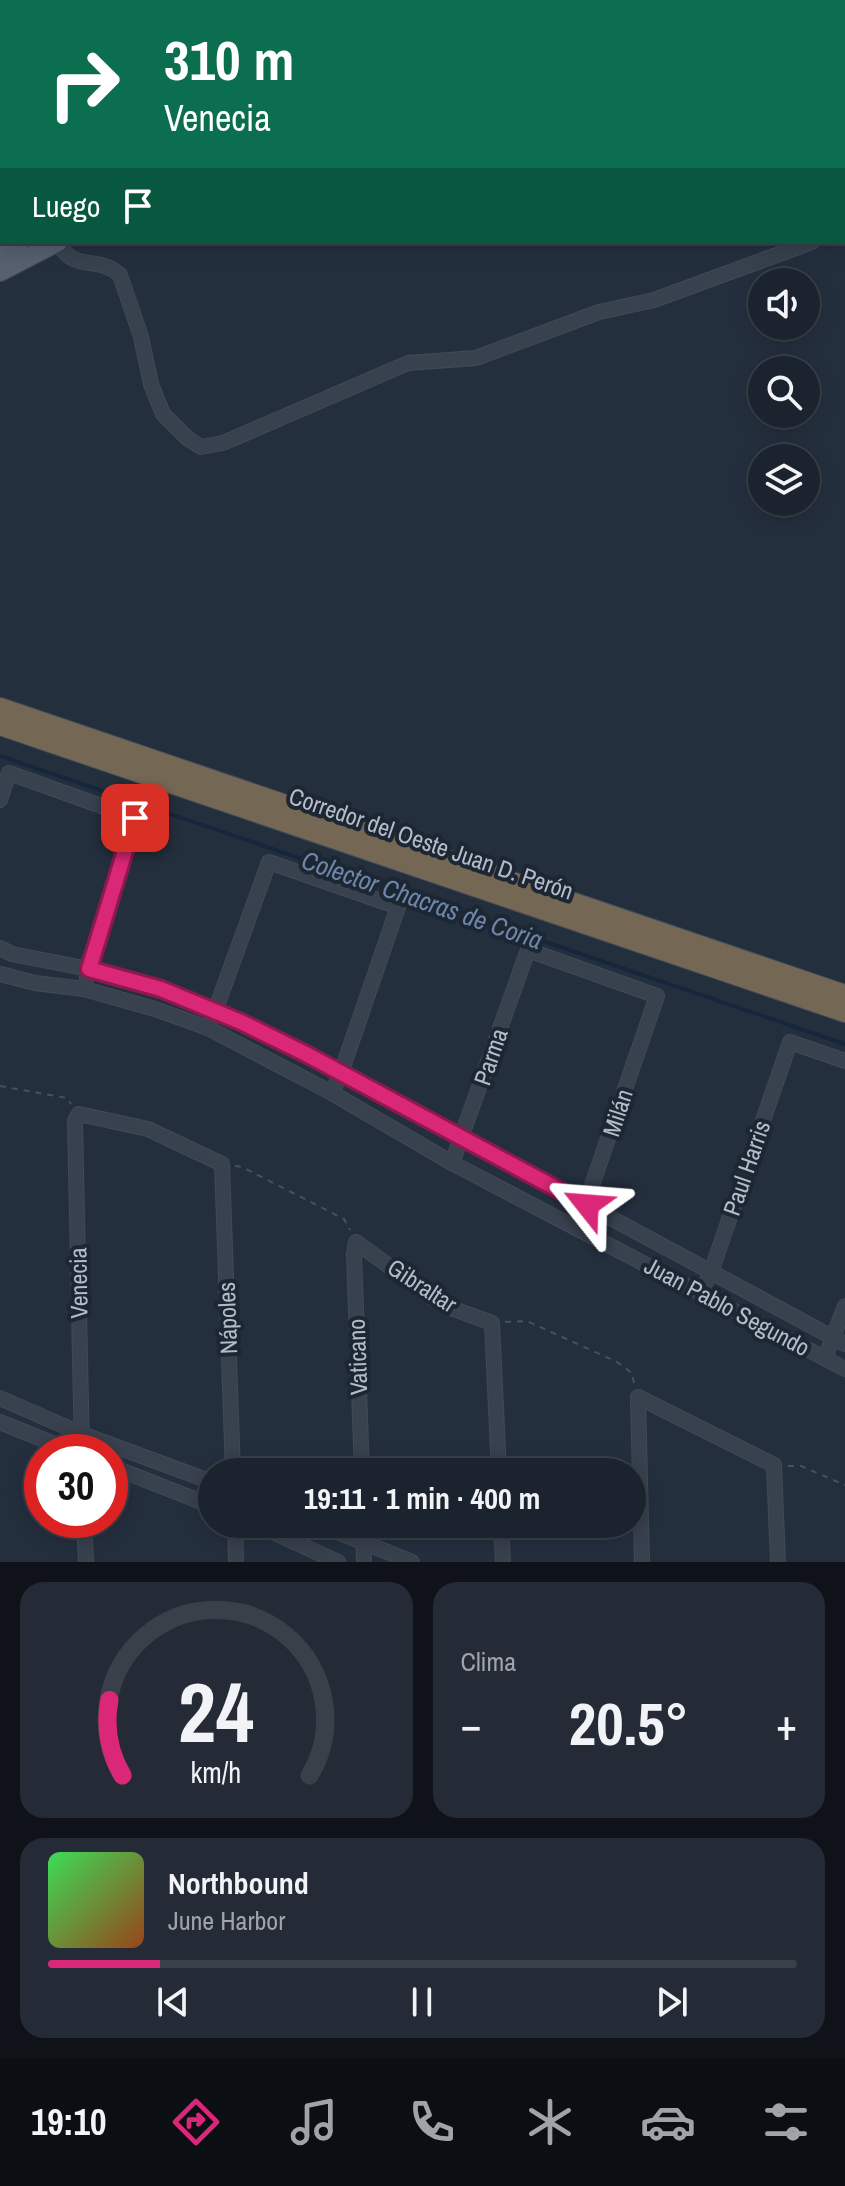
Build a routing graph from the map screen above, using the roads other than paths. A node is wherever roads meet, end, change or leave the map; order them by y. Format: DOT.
graph roads {
  1 [pos="54,244"];
  2 [pos="59,244"];
  3 [pos="807,244"];
  4 [pos="0,272"];
  5 [pos="0,708"];
  6 [pos="0,725"];
  7 [pos="0,800"];
  8 [pos="0,948"];
  9 [pos="89,969"];
  10 [pos="0,974"];
  11 [pos="84,989"];
  12 [pos="845,995"];
  13 [pos="657,996"];
  14 [pos="216,1010"];
  15 [pos="845,1012"];
  16 [pos="208,1028"];
  17 [pos="845,1061"];
  18 [pos="341,1073"];
  19 [pos="332,1093"];
  20 [pos="79,1114"];
  21 [pos="463,1139"];
  22 [pos="452,1163"];
  23 [pos="587,1205"];
  24 [pos="577,1229"];
  25 [pos="356,1242"];
  26 [pos="711,1272"];
  27 [pos="701,1292"];
  28 [pos="845,1306"];
  29 [pos="840,1341"];
  30 [pos="825,1358"];
  31 [pos="845,1369"];
  32 [pos="0,1398"];
  33 [pos="0,1422"];
  34 [pos="30,1434"];
  35 [pos="82,1434"];
  36 [pos="128,1451"];
  37 [pos="232,1458"];
  38 [pos="361,1458"];
  39 [pos="498,1458"];
  40 [pos="128,1473"];
  41 [pos="198,1477"];
  42 [pos="198,1501"];
  43 [pos="85,1538"];
  44 [pos="235,1538"];
  45 [pos="286,1538"];
  46 [pos="352,1538"];
  47 [pos="364,1538"];
  48 [pos="502,1538"];
  49 [pos="364,1543"];
  50 [pos="86,1562"];
  51 [pos="236,1562"];
  52 [pos="338,1562"];
  53 [pos="364,1562"];
  54 [pos="412,1562"];
  55 [pos="503,1562"];
  56 [pos="642,1562"];
  57 [pos="778,1562"];
  1 -- 4 [label="main road"];
  2 -- 3 [label="street"];
  5 -- 12 [label="highway, Corredor del Oeste Juan D. Perón"];
  6 -- 15 [label="highway, Corredor del Oeste Juan D. Perón"];
  7 -- 9 [label="street"];
  8 -- 9 [label="street, Juan Pablo Segundo"];
  9 -- 11 [label="street"];
  9 -- 14 [label="street, Juan Pablo Segundo"];
  10 -- 11 [label="street, Juan Pablo Segundo"];
  11 -- 16 [label="street, Juan Pablo Segundo"];
  13 -- 21 [label="street, Parma"];
  13 -- 23 [label="street, Milán"];
  14 -- 16 [label="street"];
  14 -- 18 [label="street, Juan Pablo Segundo"];
  14 -- 18 [label="street"];
  16 -- 19 [label="street, Juan Pablo Segundo"];
  17 -- 26 [label="street, Paul Harris"];
  18 -- 19 [label="street"];
  18 -- 21 [label="street, Juan Pablo Segundo"];
  19 -- 22 [label="street, Juan Pablo Segundo"];
  20 -- 35 [label="street, Venecia"];
  20 -- 37 [label="street, Nápoles"];
  21 -- 22 [label="street, Parma"];
  21 -- 23 [label="street, Juan Pablo Segundo"];
  22 -- 24 [label="street, Juan Pablo Segundo"];
  23 -- 24 [label="street, Milán"];
  23 -- 26 [label="street, Juan Pablo Segundo"];
  24 -- 27 [label="street, Juan Pablo Segundo"];
  25 -- 38 [label="street, Vaticano"];
  25 -- 39 [label="street, Gibraltar"];
  26 -- 27 [label="street, Paul Harris"];
  26 -- 29 [label="street, Juan Pablo Segundo"];
  27 -- 30 [label="street, Juan Pablo Segundo"];
  28 -- 29 [label="street"];
  29 -- 30 [label="street"];
  30 -- 31 [label="street, Juan Pablo Segundo"];
  32 -- 35 [label="street"];
  33 -- 34 [label="street"];
  36 -- 41 [label="street"];
  40 -- 42 [label="street"];
  43 -- 50 [label="street"];
  44 -- 51 [label="street"];
  45 -- 52 [label="street"];
  46 -- 49 [label="street"];
  47 -- 49 [label="street"];
  48 -- 55 [label="street"];
  49 -- 53 [label="street"];
  49 -- 54 [label="street"];
  56 -- 57 [label="street"];
}
